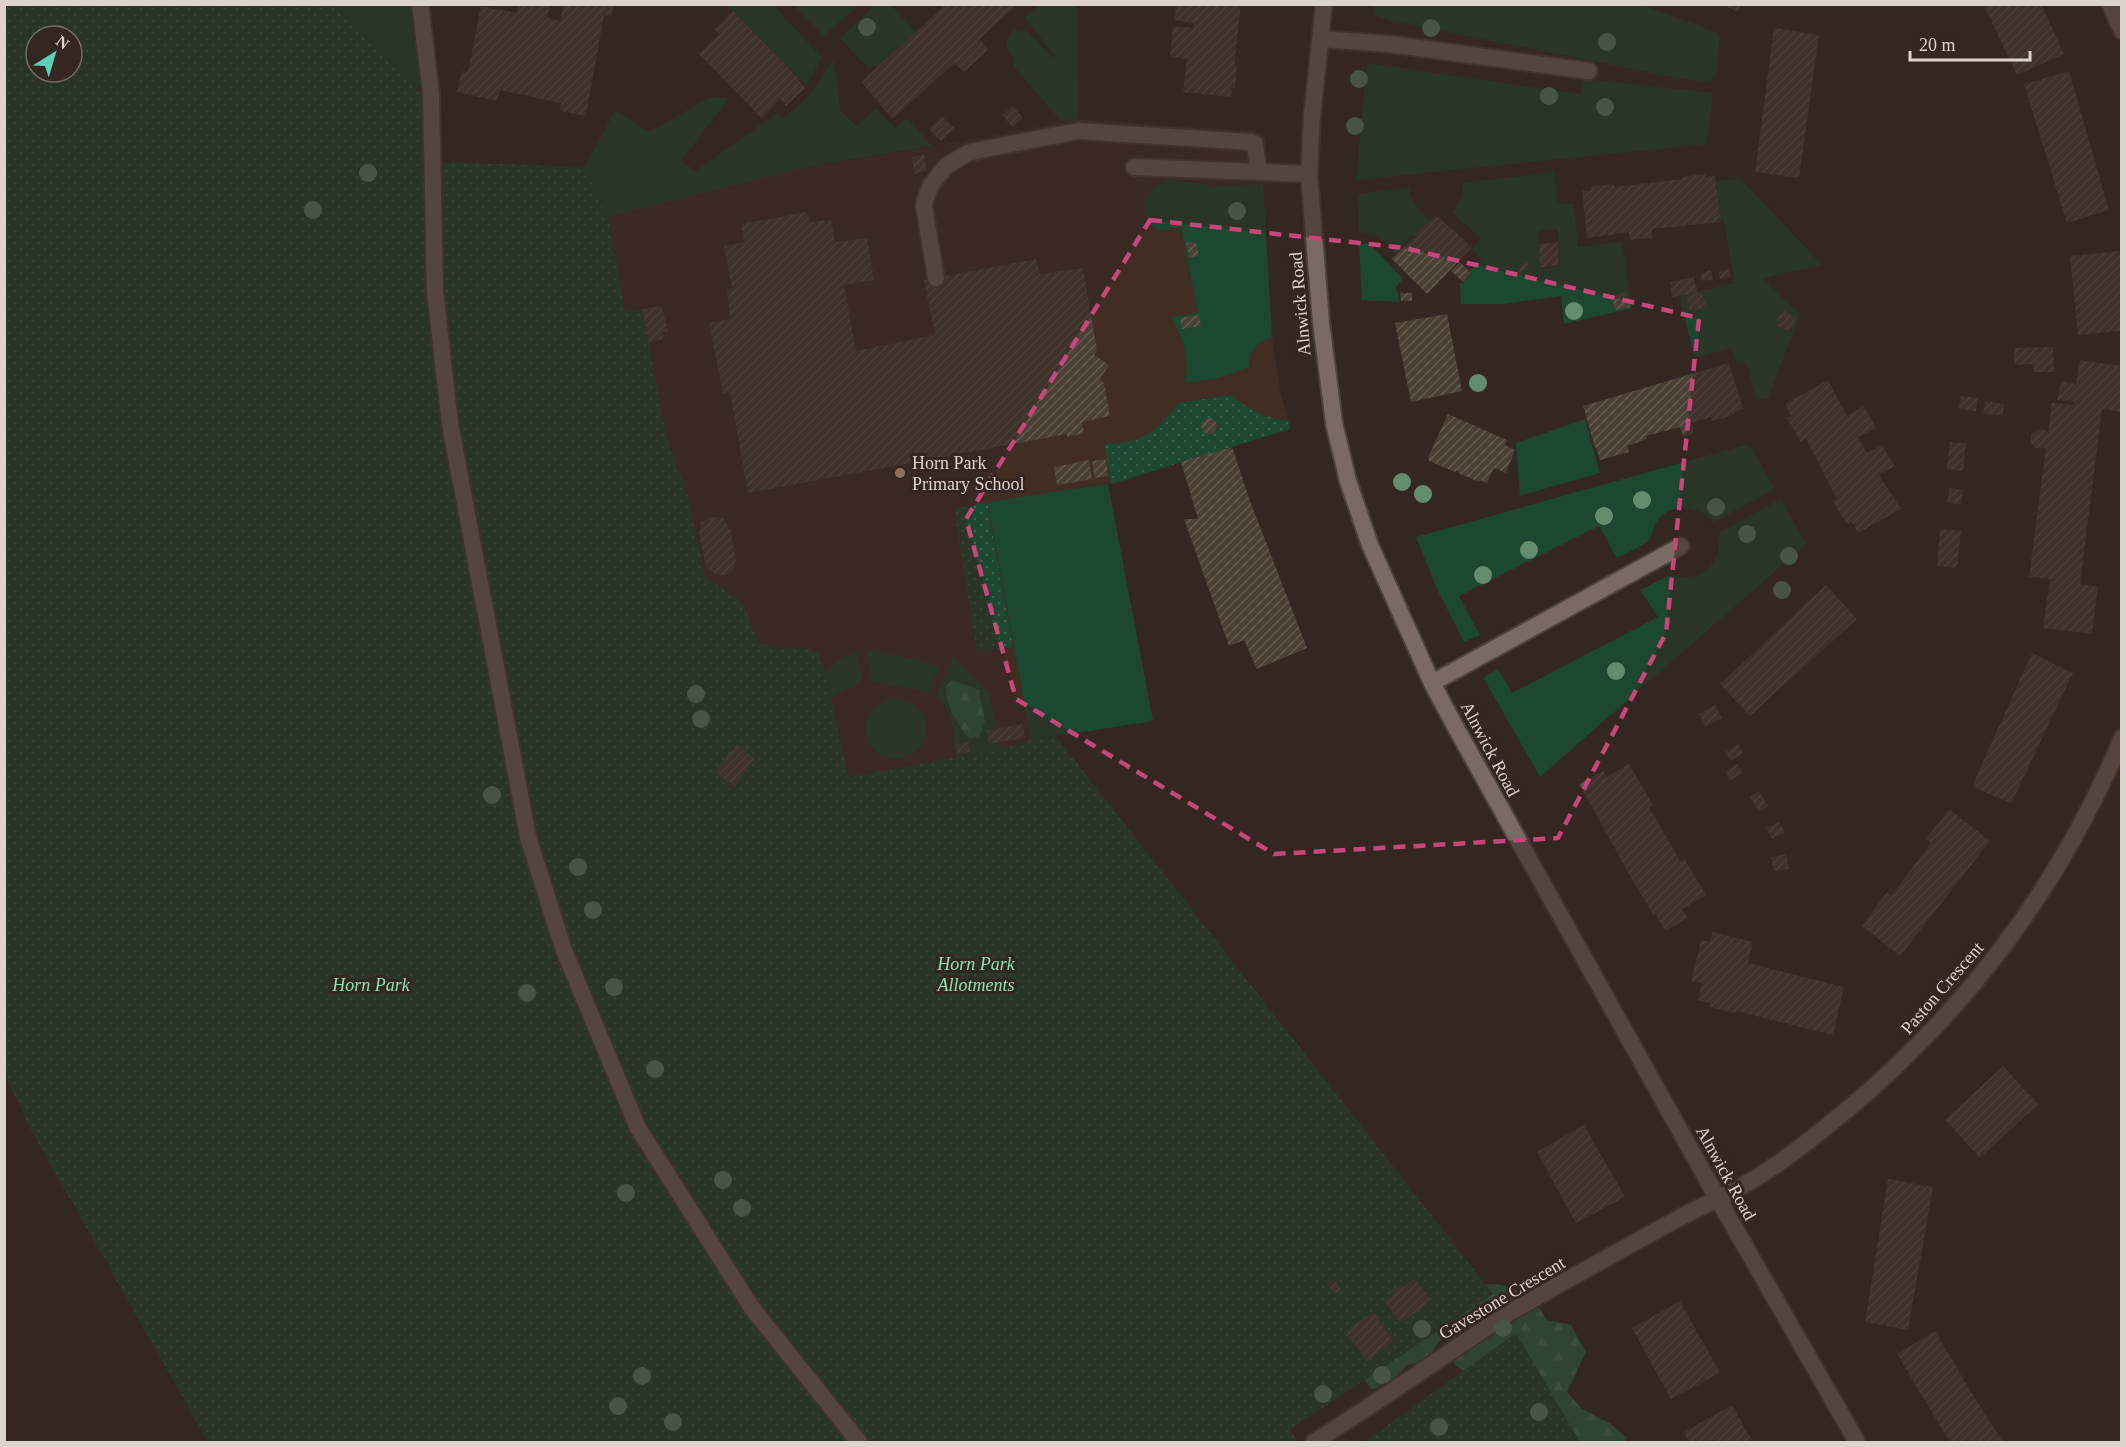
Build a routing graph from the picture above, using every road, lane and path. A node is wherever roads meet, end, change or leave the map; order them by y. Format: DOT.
graph roads {
  1 [pos="420,4"];
  2 [pos="1324,4"];
  3 [pos="2110,4"];
  4 [pos="2121,31"];
  5 [pos="1321,39"];
  6 [pos="1589,71"];
  7 [pos="1134,167"];
  8 [pos="1258,171"];
  9 [pos="1309,174"];
  10 [pos="936,278"];
  11 [pos="1681,546"];
  12 [pos="1432,683"];
  13 [pos="2121,738"];
  14 [pos="1718,1199"];
  15 [pos="859,1443"];
  16 [pos="1314,1443"];
  17 [pos="1857,1443"];
  1 -- 15 [label="street"];
  2 -- 5 [label="street, Alnwick Road"];
  3 -- 4 [label="street"];
  5 -- 6 [label="street"];
  5 -- 9 [label="street, Alnwick Road"];
  7 -- 8 [label="street"];
  8 -- 9 [label="street"];
  8 -- 10 [label="street"];
  9 -- 12 [label="street, Alnwick Road"];
  11 -- 12 [label="street"];
  12 -- 14 [label="street, Alnwick Road"];
  13 -- 14 [label="street, Paston Crescent"];
  14 -- 16 [label="street, Gavestone Crescent"];
  14 -- 17 [label="street, Alnwick Road"];
}
